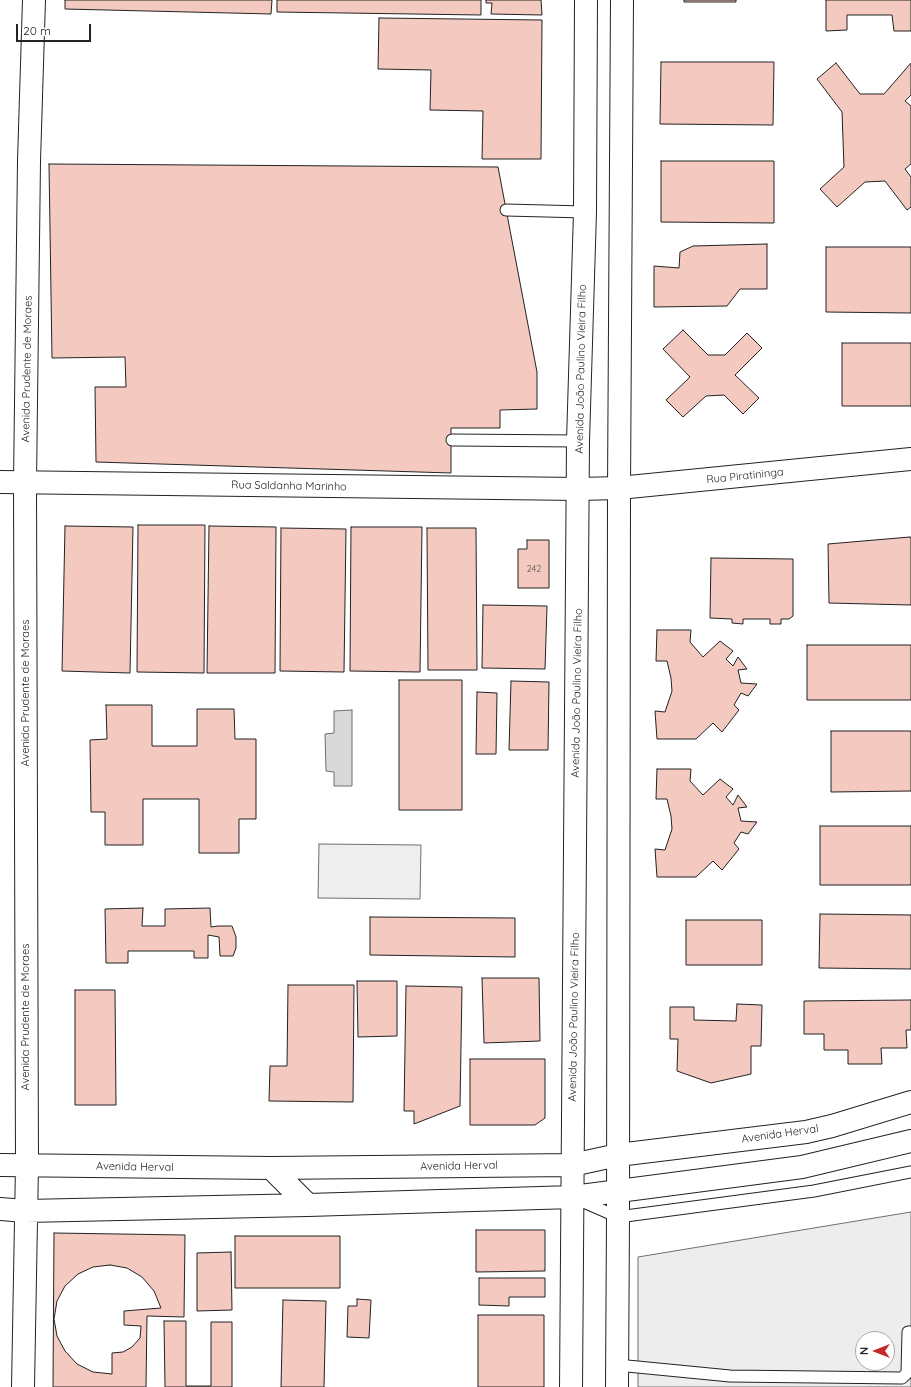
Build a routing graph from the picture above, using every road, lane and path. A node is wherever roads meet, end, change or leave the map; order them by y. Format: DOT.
graph roads {
  1 [pos="34,0"];
  2 [pos="586,0"];
  3 [pos="622,0"];
  4 [pos="506,210"];
  5 [pos="585,212"];
  6 [pos="452,440"];
  7 [pos="578,441"];
  8 [pos="911,460"];
  9 [pos="0,482"];
  10 [pos="25,482"];
  11 [pos="618,488"];
  12 [pos="579,489"];
  13 [pos="911,1102"];
  14 [pos="832,1126"];
  15 [pos="911,1141"];
  16 [pos="618,1155"];
  17 [pos="0,1165"];
  18 [pos="27,1165"];
  19 [pos="572,1165"];
  20 [pos="802,1167"];
  21 [pos="271,1168"];
  22 [pos="911,1172"];
  23 [pos="618,1192"];
  24 [pos="573,1197"];
  25 [pos="308,1205"];
  26 [pos="0,1209"];
  27 [pos="26,1211"];
  28 [pos="618,1217"];
  29 [pos="911,1332"];
  30 [pos="617,1365"];
  31 [pos="23,1387"];
  32 [pos="571,1387"];
  33 [pos="617,1387"];
  1 -- 10 [label="main road, Avenida Prudente de Moraes"];
  2 -- 5 [label="main road, Avenida João Paulino Vieira Filho"];
  3 -- 11 [label="main road"];
  4 -- 5 [label="lane"];
  5 -- 7 [label="main road, Avenida João Paulino Vieira Filho"];
  6 -- 7 [label="lane"];
  7 -- 12 [label="main road, Avenida João Paulino Vieira Filho"];
  8 -- 11 [label="main road, Rua Piratininga"];
  9 -- 10 [label="main road, Rua Saldanha Marinho"];
  10 -- 12 [label="main road, Rua Saldanha Marinho"];
  10 -- 18 [label="main road, Avenida Prudente de Moraes"];
  11 -- 12 [label="main road, Rua Piratininga"];
  11 -- 16 [label="main road"];
  12 -- 19 [label="main road, Avenida João Paulino Vieira Filho"];
  13 -- 14 [label="main road, Avenida Herval"];
  14 -- 16 [label="main road, Avenida Herval"];
  14 -- 20 [label="main road"];
  15 -- 20 [label="main road"];
  16 -- 19 [label="main road, Avenida Herval"];
  16 -- 23 [label="main road"];
  17 -- 18 [label="main road, Avenida Herval"];
  18 -- 21 [label="main road, Avenida Herval"];
  18 -- 27 [label="main road, Avenida Prudente de Moraes"];
  19 -- 21 [label="main road, Avenida Herval"];
  19 -- 24 [label="main road, Avenida João Paulino Vieira Filho"];
  20 -- 23 [label="main road"];
  21 -- 25 [label="main road"];
  22 -- 28 [label="lane"];
  23 -- 24 [label="main road"];
  23 -- 28 [label="main road"];
  24 -- 25 [label="main road"];
  24 -- 28 [label="lane"];
  24 -- 32 [label="main road, Avenida João Paulino Vieira Filho"];
  25 -- 27 [label="main road"];
  26 -- 27 [label="main road"];
  27 -- 31 [label="main road, Avenida Prudente de Moraes"];
  28 -- 30 [label="main road"];
  29 -- 30 [label="lane"];
  30 -- 33 [label="main road"];
}
